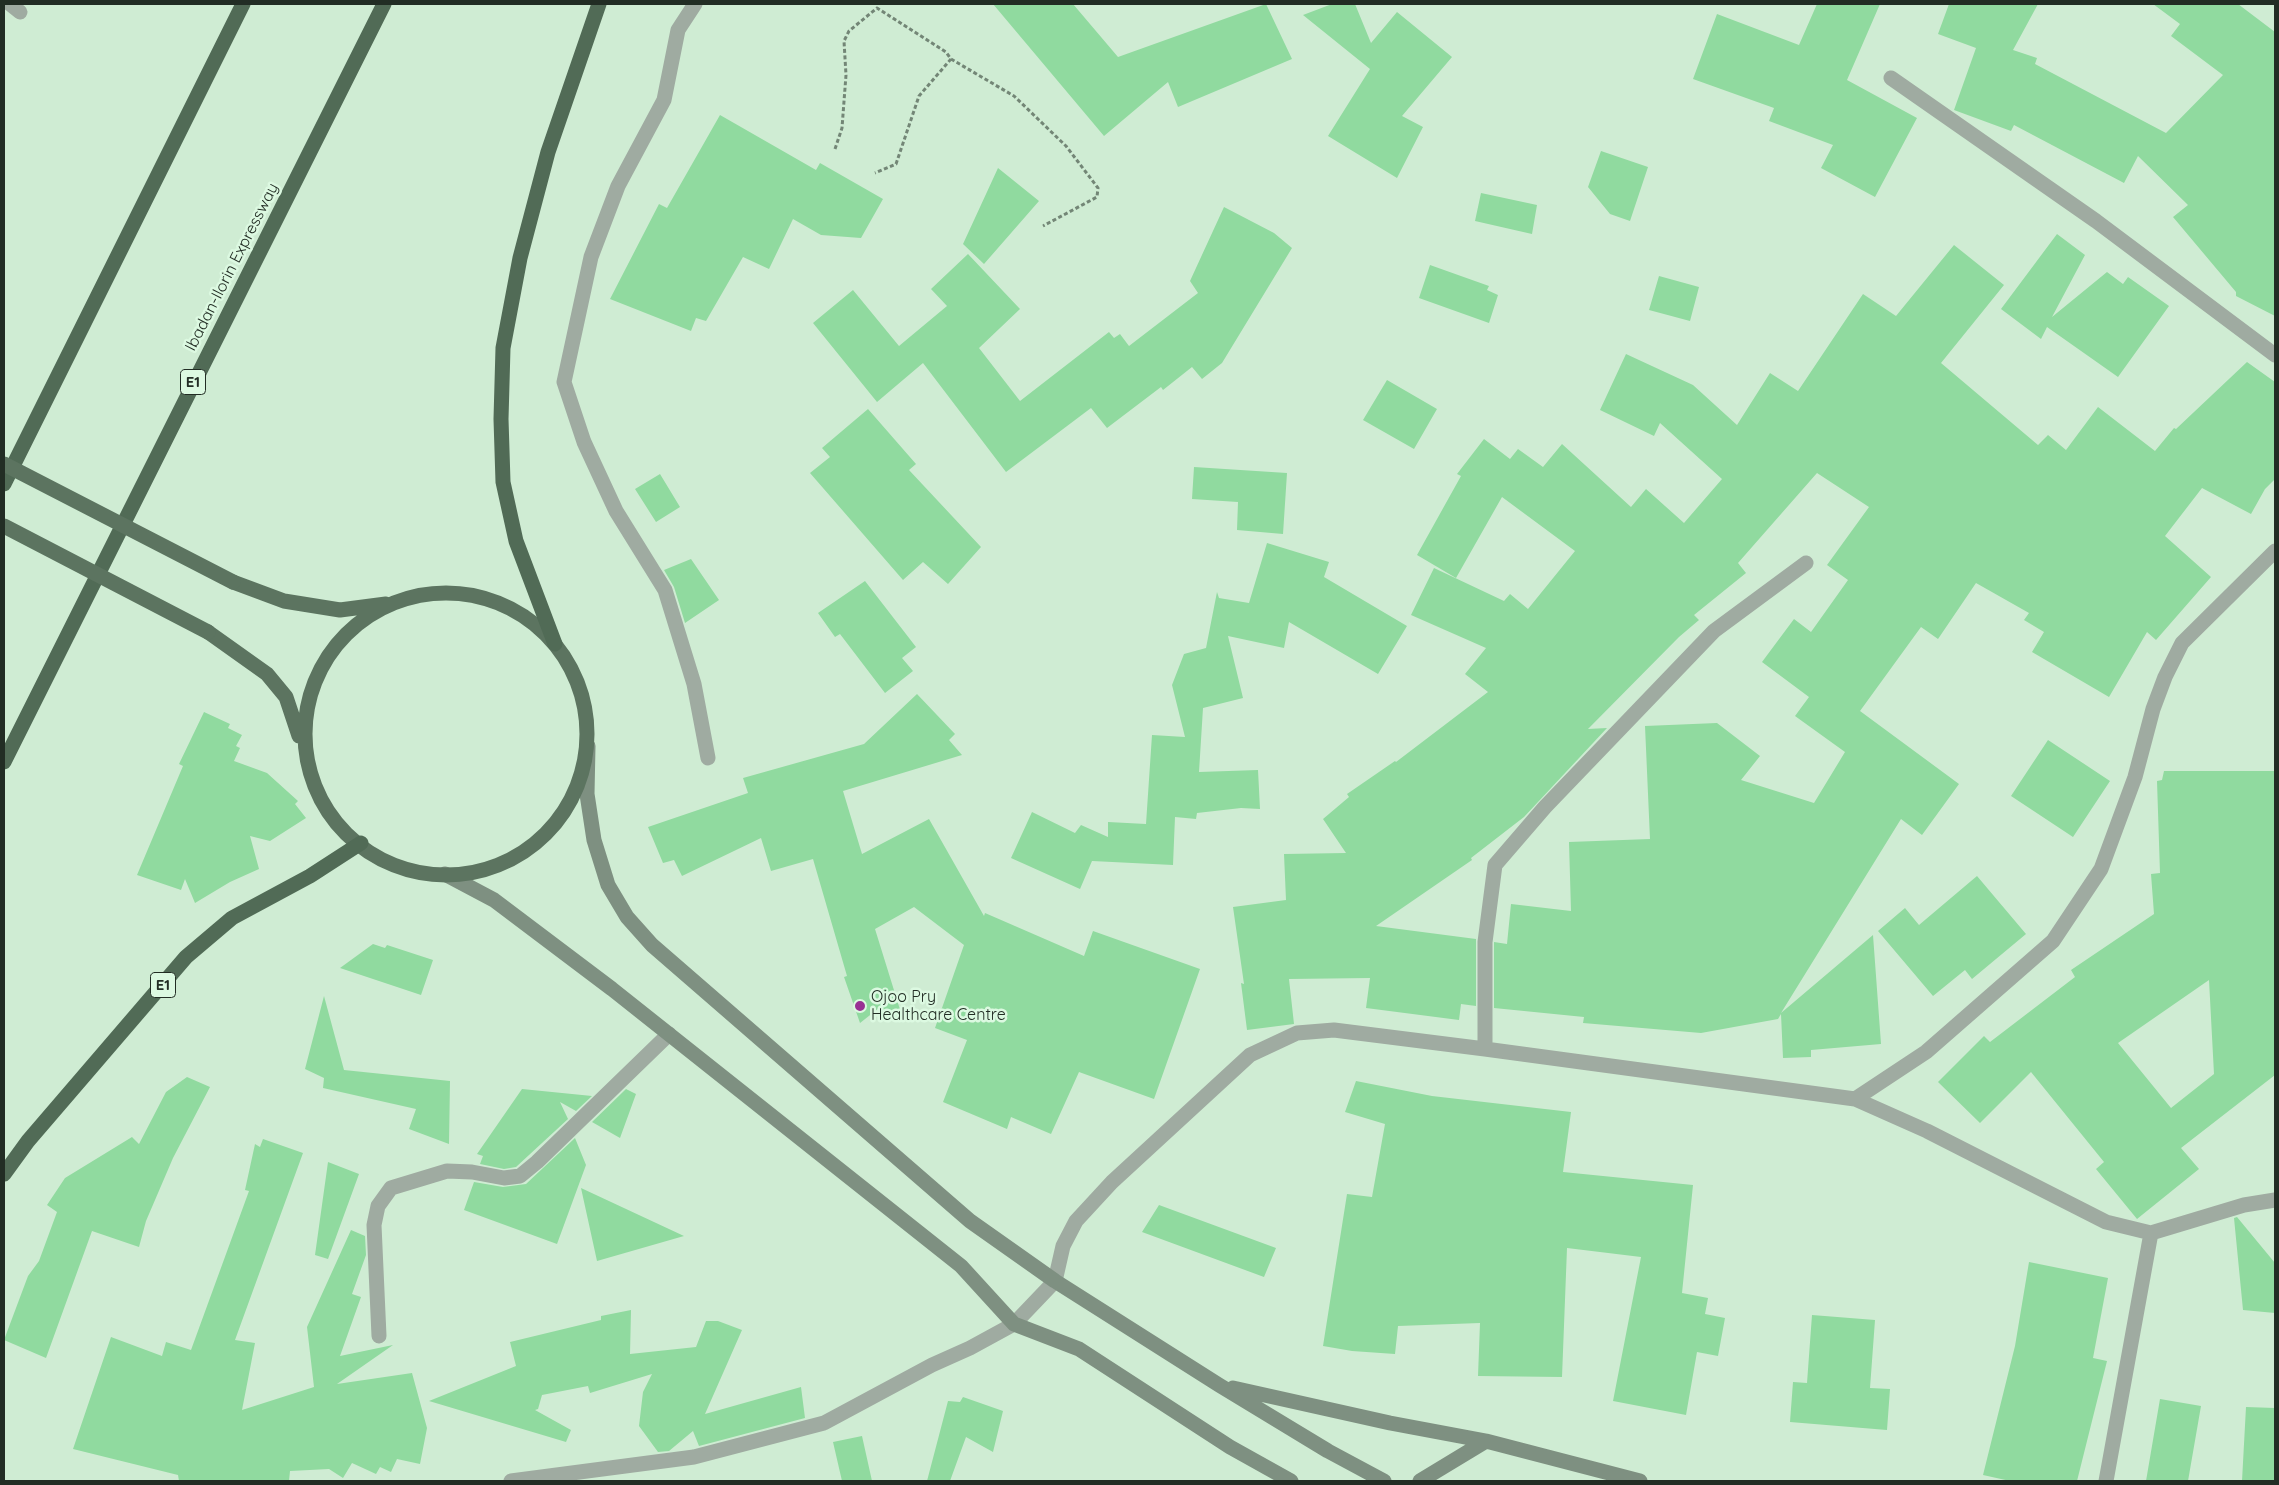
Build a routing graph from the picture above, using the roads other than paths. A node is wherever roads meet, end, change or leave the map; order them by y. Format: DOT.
graph roads {
  1 [pos="243,4"];
  2 [pos="384,4"];
  3 [pos="598,4"];
  4 [pos="695,4"];
  5 [pos="1890,78"];
  6 [pos="2275,356"];
  7 [pos="4,464"];
  8 [pos="4,484"];
  9 [pos="4,526"];
  10 [pos="2275,551"];
  11 [pos="1806,563"];
  12 [pos="392,603"];
  13 [pos="555,644"];
  14 [pos="588,746"];
  15 [pos="708,758"];
  16 [pos="4,762"];
  17 [pos="306,763"];
  18 [pos="361,843"];
  19 [pos="445,874"];
  20 [pos="669,1034"];
  21 [pos="1486,1049"];
  22 [pos="1855,1099"];
  23 [pos="4,1174"];
  24 [pos="2275,1200"];
  25 [pos="2151,1233"];
  26 [pos="1055,1281"];
  27 [pos="1014,1324"];
  28 [pos="379,1336"];
  29 [pos="1219,1385"];
  30 [pos="1486,1441"];
  31 [pos="511,1481"];
  32 [pos="1291,1481"];
  33 [pos="1384,1481"];
  34 [pos="1420,1481"];
  35 [pos="1640,1481"];
  36 [pos="2106,1481"];
  1 -- 8 [label="highway"];
  2 -- 16 [label="highway, Ibadan-Ilorin Expressway / E1"];
  3 -- 13 [label="highway"];
  4 -- 15 [label="street"];
  5 -- 6 [label="street"];
  7 -- 12 [label="highway, bridge"];
  9 -- 17 [label="highway, bridge"];
  10 -- 22 [label="street"];
  11 -- 21 [label="street"];
  12 -- 13 [label="highway"];
  12 -- 17 [label="highway"];
  13 -- 14 [label="highway"];
  14 -- 19 [label="highway"];
  14 -- 26 [label="main road"];
  17 -- 18 [label="highway"];
  18 -- 19 [label="highway"];
  18 -- 23 [label="highway, E1"];
  19 -- 20 [label="main road"];
  20 -- 27 [label="main road"];
  20 -- 28 [label="street"];
  21 -- 22 [label="street"];
  21 -- 26 [label="street"];
  22 -- 25 [label="street"];
  24 -- 25 [label="street"];
  25 -- 36 [label="street"];
  26 -- 27 [label="street"];
  26 -- 29 [label="main road"];
  27 -- 31 [label="street"];
  27 -- 32 [label="main road"];
  29 -- 30 [label="main road"];
  29 -- 33 [label="main road"];
  30 -- 34 [label="main road"];
  30 -- 35 [label="main road"];
}
